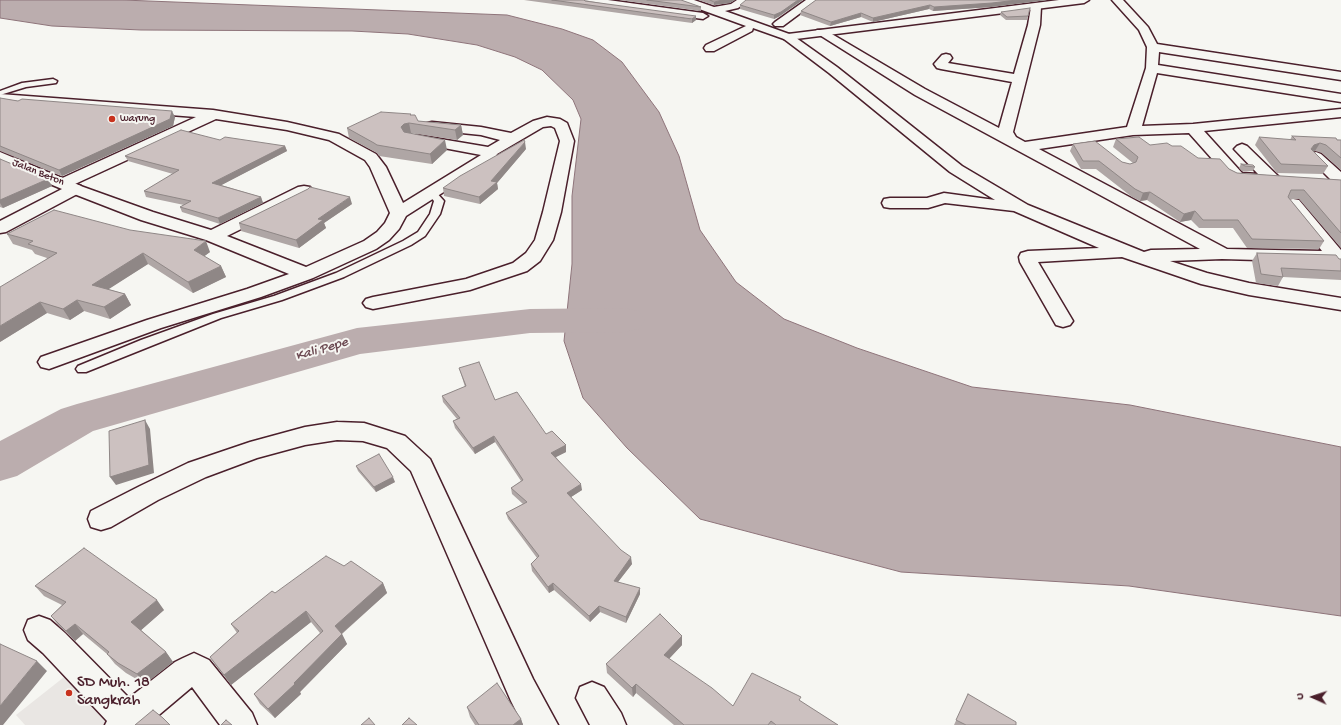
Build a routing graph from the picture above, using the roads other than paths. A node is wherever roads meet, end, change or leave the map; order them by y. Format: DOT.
graph roads {
  1 [pos="585,0"];
  2 [pos="684,0"];
  3 [pos="744,0"];
  4 [pos="812,0"];
  5 [pos="1084,0"];
  6 [pos="1116,0"];
  7 [pos="1061,2"];
  8 [pos="734,6"];
  9 [pos="1036,7"];
  10 [pos="715,10"];
  11 [pos="748,29"];
  12 [pos="789,32"];
  13 [pos="821,32"];
  14 [pos="1153,47"];
  15 [pos="710,48"];
  16 [pos="946,58"];
  17 [pos="1152,68"];
  18 [pos="1341,77"];
  19 [pos="1019,79"];
  20 [pos="53,81"];
  21 [pos="2,98"];
  22 [pos="1341,98"];
  23 [pos="1341,113"];
  24 [pos="213,114"];
  25 [pos="425,126"];
  26 [pos="1193,128"];
  27 [pos="1133,131"];
  28 [pos="1088,137"];
  29 [pos="411,138"];
  30 [pos="513,138"];
  31 [pos="1009,139"];
  32 [pos="1024,147"];
  33 [pos="1105,149"];
  34 [pos="1242,149"];
  35 [pos="490,152"];
  36 [pos="0,157"];
  37 [pos="1316,157"];
  38 [pos="1318,181"];
  39 [pos="1341,181"];
  40 [pos="69,186"];
  41 [pos="304,191"];
  42 [pos="432,193"];
  43 [pos="890,203"];
  44 [pos="1293,204"];
  45 [pos="1022,208"];
  46 [pos="399,213"];
  47 [pos="0,228"];
  48 [pos="212,236"];
  49 [pos="1223,254"];
  50 [pos="1132,255"];
  51 [pos="1340,259"];
  52 [pos="306,274"];
  53 [pos="374,303"];
  54 [pos="1341,304"];
  55 [pos="1063,321"];
  56 [pos="49,362"];
  57 [pos="82,368"];
  58 [pos="101,519"];
  59 [pos="39,630"];
  60 [pos="592,698"];
  61 [pos="126,722"];
  62 [pos="240,725"];
  63 [pos="541,725"];
  64 [pos="609,725"];
  1 -- 11 [label="street"];
  2 -- 10 [label="street"];
  3 -- 8 [label="street"];
  4 -- 12 [label="street"];
  5 -- 7 [label="street"];
  6 -- 14 [label="street"];
  7 -- 9 [label="street"];
  8 -- 10 [label="street"];
  8 -- 12 [label="street"];
  9 -- 13 [label="street"];
  9 -- 19 [label="street"];
  10 -- 12 [label="street"];
  11 -- 12 [label="street"];
  11 -- 15 [label="street"];
  12 -- 13 [label="street"];
  12 -- 45 [label="street"];
  13 -- 31 [label="street"];
  14 -- 17 [label="street"];
  14 -- 18 [label="street"];
  16 -- 19 [label="street"];
  17 -- 22 [label="street"];
  17 -- 27 [label="street"];
  19 -- 31 [label="street"];
  20 -- 21 [label="lane"];
  21 -- 24 [label="street"];
  23 -- 26 [label="street"];
  24 -- 40 [label="street"];
  24 -- 46 [label="street"];
  25 -- 30 [label="street"];
  26 -- 27 [label="street"];
  26 -- 34 [label="street"];
  27 -- 28 [label="street"];
  28 -- 32 [label="street"];
  28 -- 33 [label="street"];
  29 -- 35 [label="street"];
  30 -- 35 [label="street"];
  30 -- 53 [label="street"];
  31 -- 32 [label="street"];
  32 -- 49 [label="street"];
  35 -- 42 [label="street"];
  36 -- 40 [label="street, Jalan Beton"];
  37 -- 39 [label="street"];
  38 -- 39 [label="street"];
  40 -- 47 [label="street"];
  40 -- 48 [label="street, Jalan Beton"];
  41 -- 48 [label="street"];
  42 -- 46 [label="street"];
  42 -- 57 [label="lane"];
  43 -- 45 [label="street"];
  44 -- 51 [label="street"];
  45 -- 50 [label="street"];
  46 -- 52 [label="street"];
  48 -- 52 [label="street, Jalan Beton"];
  49 -- 50 [label="street"];
  49 -- 51 [label="street"];
  50 -- 54 [label="street"];
  50 -- 55 [label="street"];
  52 -- 56 [label="street"];
  58 -- 63 [label="street"];
  59 -- 61 [label="street"];
  60 -- 64 [label="street"];
  61 -- 62 [label="street"];
}
